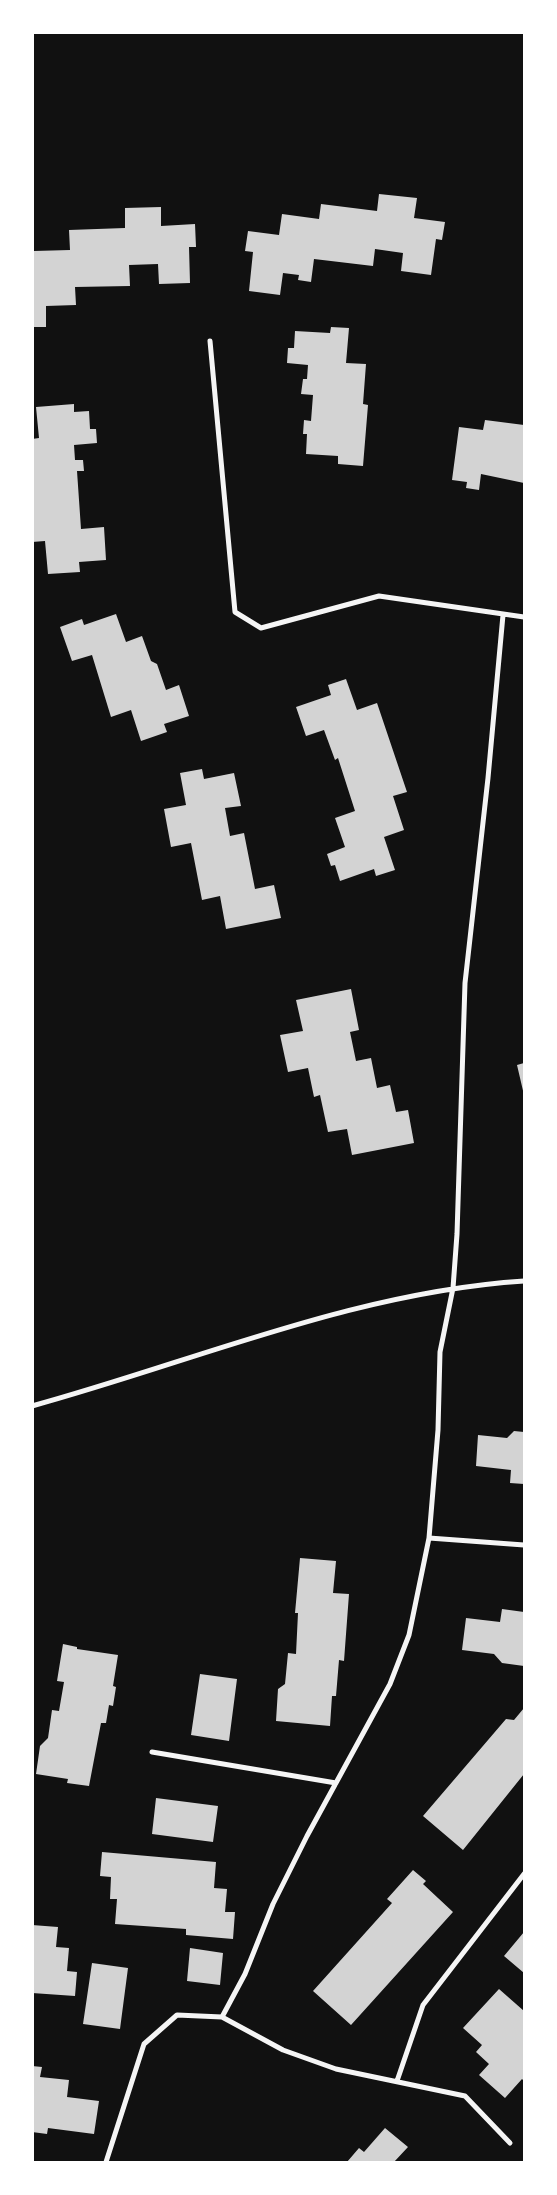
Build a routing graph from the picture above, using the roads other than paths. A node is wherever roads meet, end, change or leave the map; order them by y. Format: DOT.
graph roads {
  1 [pos="210,341"];
  2 [pos="503,615"];
  3 [pos="524,617"];
  4 [pos="524,1281"];
  5 [pos="453,1288"];
  6 [pos="32,1406"];
  7 [pos="429,1538"];
  8 [pos="524,1545"];
  9 [pos="152,1752"];
  10 [pos="336,1783"];
  11 [pos="524,1874"];
  12 [pos="222,2017"];
  13 [pos="397,2081"];
  14 [pos="510,2143"];
  15 [pos="106,2162"];
  1 -- 2 [label="street"];
  2 -- 3 [label="street"];
  2 -- 5 [label="street"];
  4 -- 5 [label="street"];
  5 -- 6 [label="street"];
  5 -- 7 [label="street"];
  7 -- 8 [label="street"];
  7 -- 10 [label="street"];
  9 -- 10 [label="street"];
  10 -- 12 [label="street"];
  11 -- 13 [label="street"];
  12 -- 13 [label="street"];
  12 -- 15 [label="street"];
  13 -- 14 [label="street"];
}
